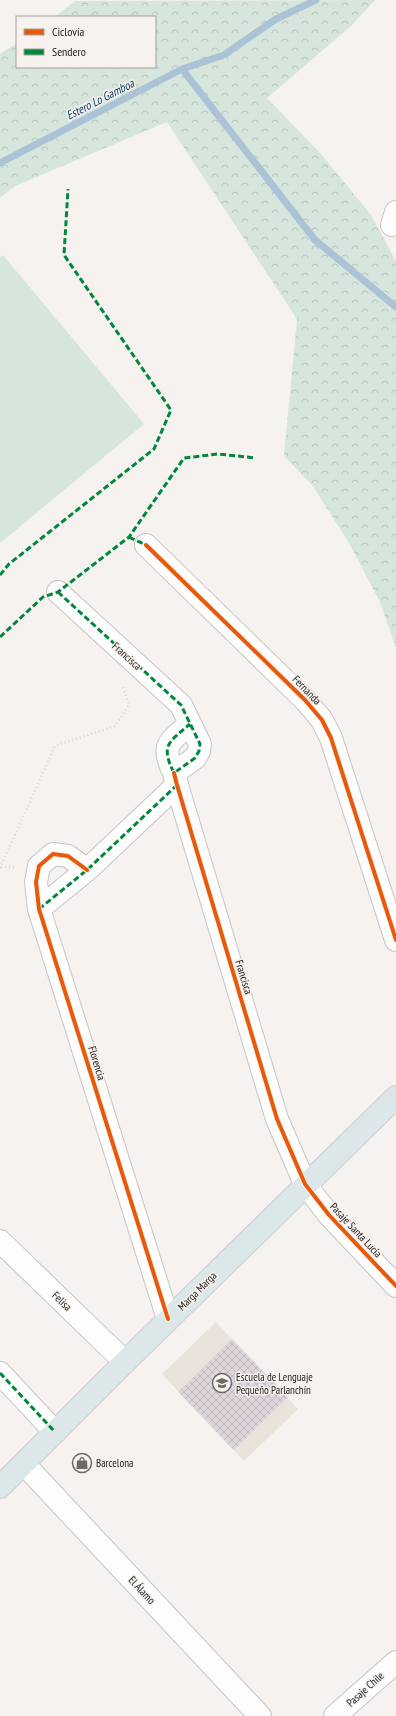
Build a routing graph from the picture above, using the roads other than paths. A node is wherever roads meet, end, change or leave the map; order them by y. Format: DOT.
graph roads {
  1 [pos="146,545"];
  2 [pos="58,592"];
  3 [pos="176,779"];
  4 [pos="87,870"];
  5 [pos="39,909"];
  6 [pos="396,940"];
  7 [pos="396,1097"];
  8 [pos="305,1184"];
  9 [pos="0,1241"];
  10 [pos="396,1286"];
  11 [pos="168,1319"];
  12 [pos="125,1362"];
  13 [pos="0,1373"];
  14 [pos="55,1432"];
  15 [pos="24,1464"];
  16 [pos="0,1487"];
  17 [pos="396,1662"];
  18 [pos="260,1716"];
  19 [pos="335,1716"];
  1 -- 6 [label="street, Fernanda"];
  2 -- 3 [label="street, Francisca"];
  3 -- 4 [label="street"];
  3 -- 8 [label="street, Francisca"];
  4 -- 5 [label="street"];
  4 -- 5 [label="street, Florencia"];
  5 -- 11 [label="street, Florencia"];
  7 -- 8 [label="main road, Marga Marga"];
  8 -- 10 [label="street, Pasaje Santa Lucía"];
  8 -- 11 [label="main road, Marga Marga"];
  9 -- 12 [label="street, Felisa"];
  11 -- 12 [label="main road, Marga Marga"];
  12 -- 14 [label="main road, Marga Marga"];
  13 -- 14 [label="street"];
  14 -- 15 [label="main road, Marga Marga"];
  15 -- 16 [label="main road, Marga Marga"];
  15 -- 18 [label="street, El Álamo"];
  17 -- 19 [label="street, Pasaje Chile"];
}
